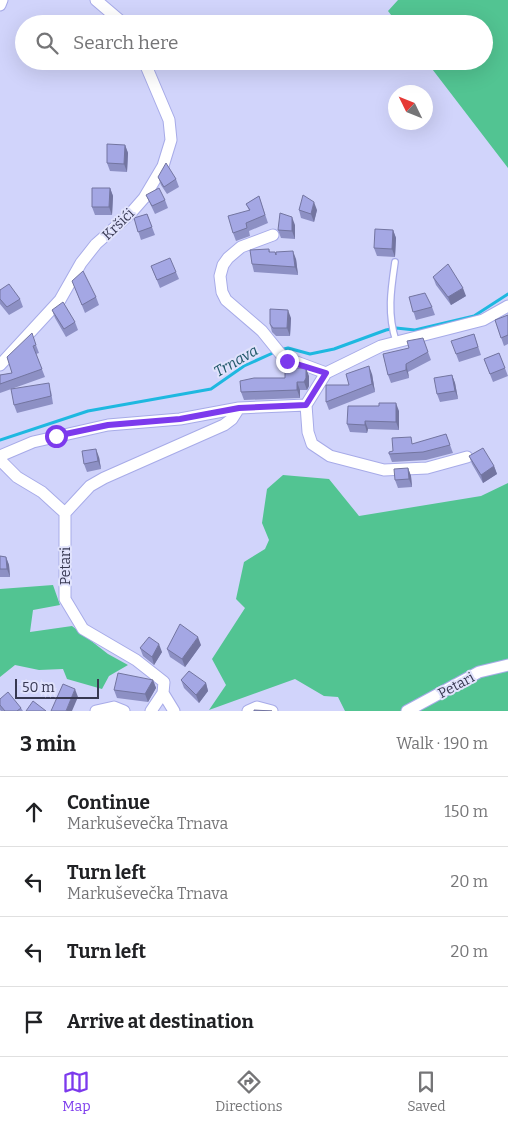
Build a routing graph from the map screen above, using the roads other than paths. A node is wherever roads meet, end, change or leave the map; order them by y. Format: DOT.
graph roads {
  1 [pos="2,0"];
  2 [pos="96,0"];
  3 [pos="0,5"];
  4 [pos="114,15"];
  5 [pos="148,70"];
  6 [pos="273,235"];
  7 [pos="395,262"];
  8 [pos="508,306"];
  9 [pos="394,336"];
  10 [pos="0,365"];
  11 [pos="326,373"];
  12 [pos="306,405"];
  13 [pos="239,408"];
  14 [pos="0,456"];
  15 [pos="467,457"];
  16 [pos="0,460"];
  17 [pos="65,513"];
  18 [pos="508,665"];
  19 [pos="163,693"];
  20 [pos="96,711"];
  21 [pos="124,711"];
  22 [pos="150,711"];
  23 [pos="174,711"];
  24 [pos="248,711"];
  25 [pos="272,711"];
  26 [pos="407,711"];
  1 -- 3 [label="street"];
  2 -- 4 [label="street"];
  5 -- 10 [label="street, Kršići"];
  6 -- 11 [label="street"];
  7 -- 9 [label="lane"];
  8 -- 9 [label="street"];
  9 -- 11 [label="street"];
  11 -- 12 [label="street"];
  12 -- 13 [label="street"];
  12 -- 15 [label="street"];
  13 -- 14 [label="street"];
  13 -- 17 [label="street"];
  16 -- 17 [label="street"];
  17 -- 19 [label="street, Petari"];
  18 -- 26 [label="street, Petari"];
  19 -- 22 [label="street"];
  19 -- 23 [label="street, Petari"];
  20 -- 21 [label="street"];
  24 -- 25 [label="street"];
}
